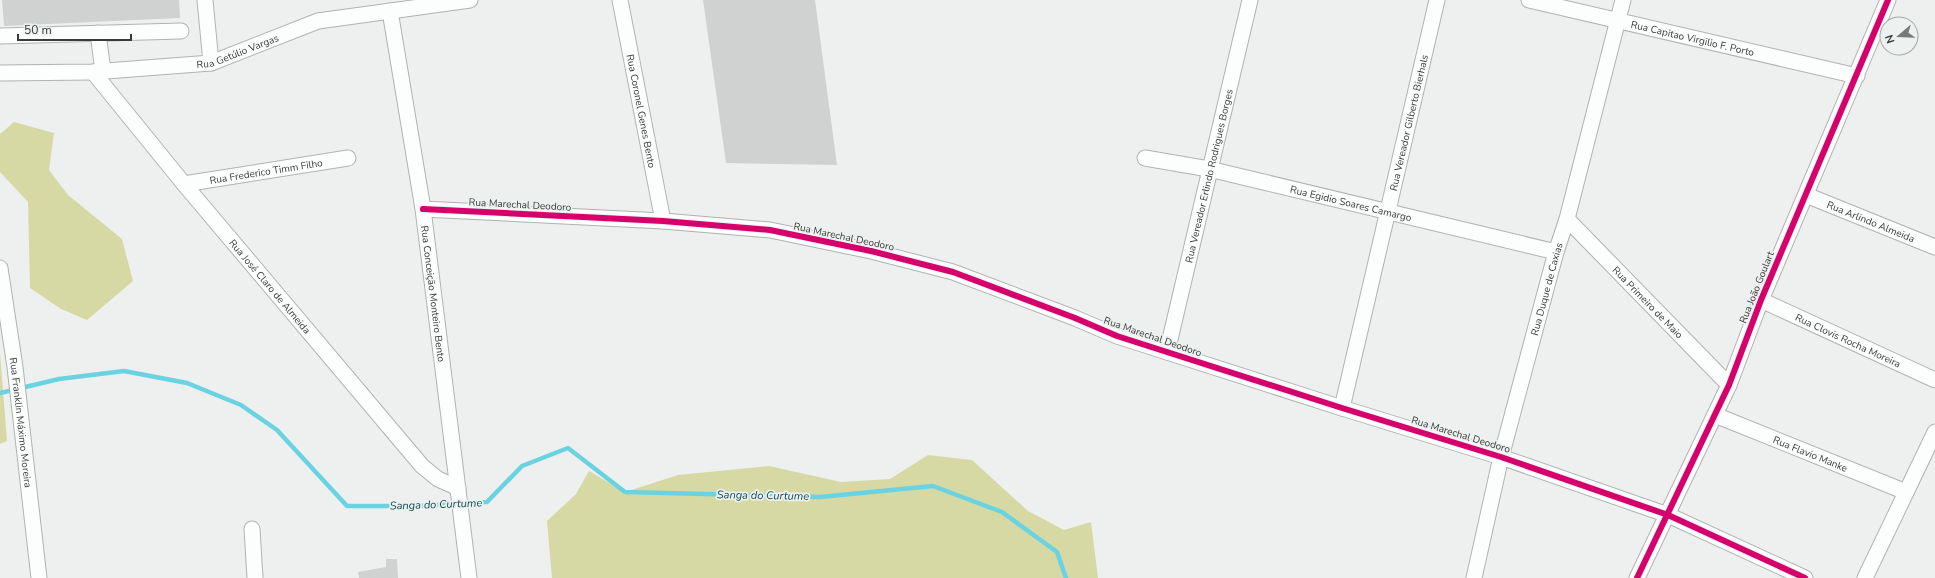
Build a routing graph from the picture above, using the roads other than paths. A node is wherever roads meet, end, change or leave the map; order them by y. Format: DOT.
graph roads {
  1 [pos="205,0"];
  2 [pos="470,0"];
  3 [pos="620,0"];
  4 [pos="1250,0"];
  5 [pos="1437,0"];
  6 [pos="1529,0"];
  7 [pos="1623,0"];
  8 [pos="1888,0"];
  9 [pos="390,11"];
  10 [pos="1618,21"];
  11 [pos="181,31"];
  12 [pos="98,33"];
  13 [pos="0,36"];
  14 [pos="211,63"];
  15 [pos="98,72"];
  16 [pos="0,73"];
  17 [pos="1857,76"];
  18 [pos="348,158"];
  19 [pos="1145,158"];
  20 [pos="1209,169"];
  21 [pos="184,184"];
  22 [pos="1806,195"];
  23 [pos="423,209"];
  24 [pos="1387,211"];
  25 [pos="1567,219"];
  26 [pos="663,221"];
  27 [pos="1935,247"];
  28 [pos="1556,252"];
  29 [pos="0,268"];
  30 [pos="1761,300"];
  31 [pos="1167,352"];
  32 [pos="1935,380"];
  33 [pos="1729,385"];
  34 [pos="1342,408"];
  35 [pos="1715,416"];
  36 [pos="1935,432"];
  37 [pos="1501,457"];
  38 [pos="458,491"];
  39 [pos="1906,492"];
  40 [pos="1668,515"];
  41 [pos="252,529"];
  42 [pos="39,578"];
  43 [pos="255,578"];
  44 [pos="469,578"];
  45 [pos="1474,578"];
  46 [pos="1637,578"];
  47 [pos="1805,578"];
  48 [pos="1865,578"];
  1 -- 14 [label="street"];
  2 -- 9 [label="street, Rua Getúlio Vargas"];
  3 -- 26 [label="street, Rua Coronel Genes Bento"];
  4 -- 20 [label="street, Rua Vereador Erlindo Rodrigues Borges"];
  5 -- 24 [label="street, Rua Vereador Gilberto Bierhals"];
  6 -- 10 [label="street, Rua Capitao Virgilio F. Porto"];
  7 -- 10 [label="street, Rua Duque de Caxias"];
  8 -- 17 [label="street, Rua João Goulart"];
  9 -- 14 [label="street, Rua Getúlio Vargas"];
  9 -- 23 [label="street, Rua Conceição Monteiro Bento"];
  10 -- 17 [label="street, Rua Capitao Virgilio F. Porto"];
  10 -- 25 [label="street, Rua Duque de Caxias"];
  11 -- 12 [label="street"];
  12 -- 13 [label="street"];
  12 -- 15 [label="street"];
  14 -- 15 [label="street, Rua Getúlio Vargas"];
  15 -- 16 [label="street, Rua Getúlio Vargas"];
  15 -- 21 [label="street, Rua José Claro de Almeida"];
  17 -- 22 [label="street, Rua João Goulart"];
  18 -- 21 [label="street, Rua Frederico Timm Filho"];
  19 -- 20 [label="street, Rua Egidio Soares Camargo"];
  20 -- 24 [label="street, Rua Egidio Soares Camargo"];
  20 -- 31 [label="street, Rua Vereador Erlindo Rodrigues Borges"];
  21 -- 38 [label="street, Rua José Claro de Almeida"];
  22 -- 27 [label="street, Rua Arlindo Almeida"];
  22 -- 30 [label="street, Rua João Goulart"];
  23 -- 26 [label="street, Rua Marechal Deodoro"];
  23 -- 38 [label="street, Rua Conceição Monteiro Bento"];
  24 -- 28 [label="street, Rua Egidio Soares Camargo"];
  24 -- 34 [label="street, Rua Vereador Gilberto Bierhals"];
  25 -- 28 [label="street, Rua Duque de Caxias"];
  25 -- 33 [label="street, Rua Primeiro de Maio"];
  26 -- 31 [label="street, Rua Marechal Deodoro"];
  28 -- 37 [label="street, Rua Duque de Caxias"];
  29 -- 42 [label="street, Rua Franklin Máximo Moreira"];
  30 -- 32 [label="street, Rua Clovis Rocha Moreira"];
  30 -- 33 [label="street, Rua João Goulart"];
  31 -- 34 [label="street, Rua Marechal Deodoro"];
  33 -- 35 [label="street, Rua João Goulart"];
  34 -- 37 [label="street, Rua Marechal Deodoro"];
  35 -- 39 [label="street, Rua Flavio Manke"];
  35 -- 40 [label="street, Rua João Goulart"];
  36 -- 39 [label="street"];
  37 -- 40 [label="street, Rua Marechal Deodoro"];
  37 -- 45 [label="street, Rua Duque de Caxias"];
  38 -- 44 [label="street, Rua Conceição Monteiro Bento"];
  39 -- 48 [label="street"];
  40 -- 46 [label="street, Rua João Goulart"];
  40 -- 47 [label="street, Rua Marechal Deodoro"];
  41 -- 43 [label="street"];
}
